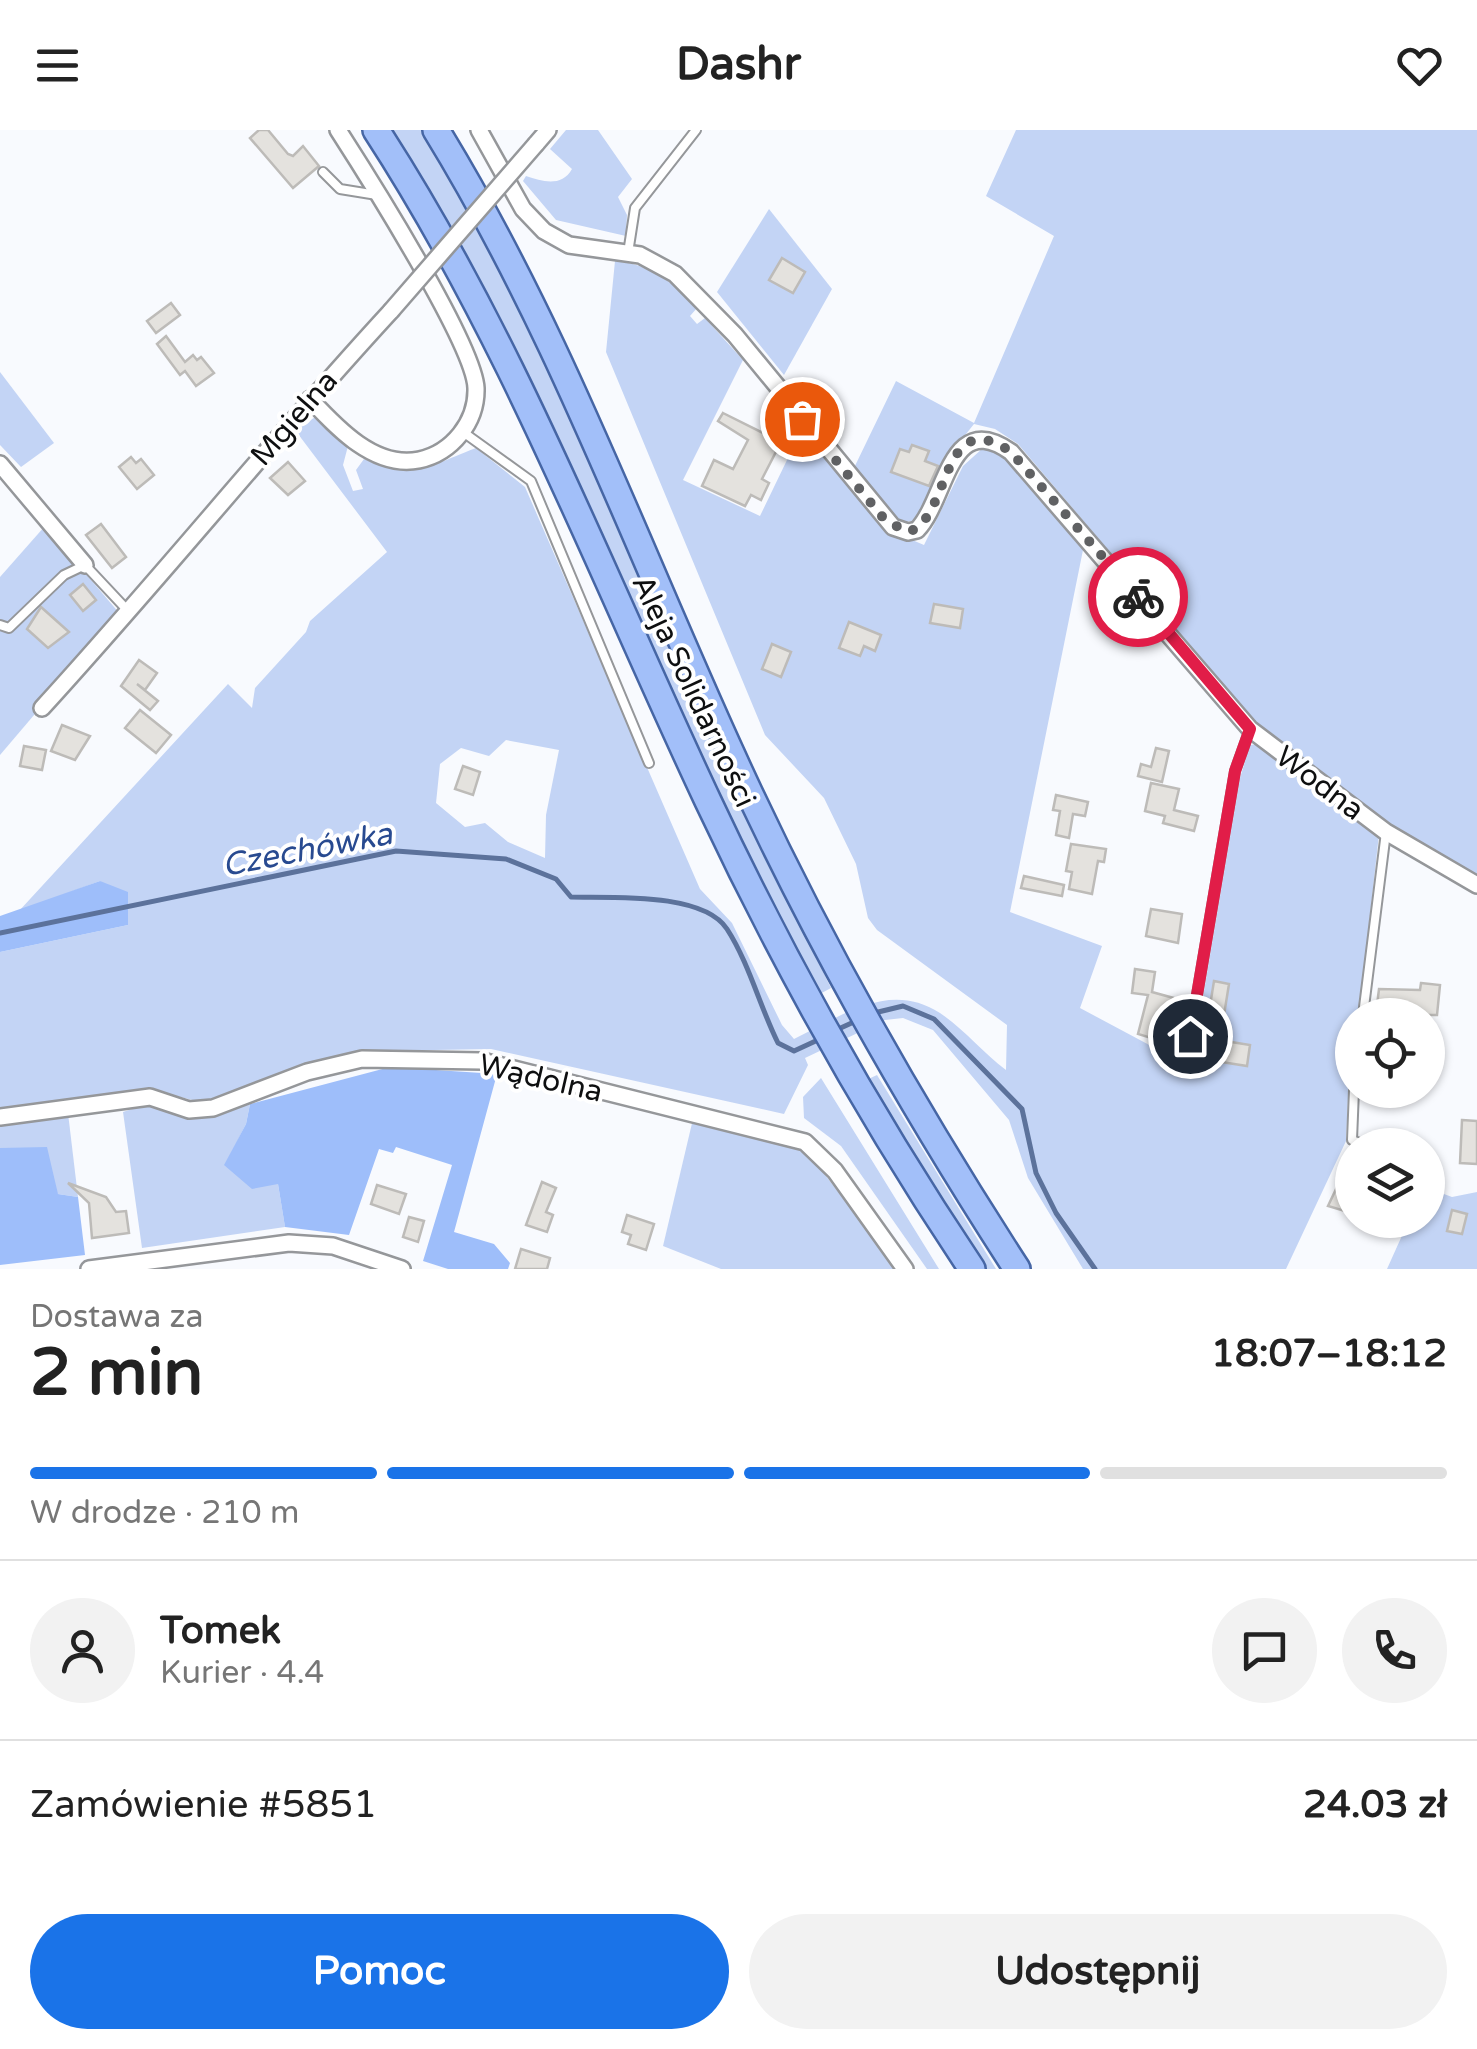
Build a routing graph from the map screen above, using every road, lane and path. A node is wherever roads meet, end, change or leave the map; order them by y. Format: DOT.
graph roads {
  1 [pos="338,130"];
  2 [pos="376,130"];
  3 [pos="436,130"];
  4 [pos="478,130"];
  5 [pos="548,130"];
  6 [pos="696,130"];
  7 [pos="323,172"];
  8 [pos="377,195"];
  9 [pos="628,253"];
  10 [pos="310,398"];
  11 [pos="463,432"];
  12 [pos="0,464"];
  13 [pos="85,566"];
  14 [pos="130,613"];
  15 [pos="0,625"];
  16 [pos="42,708"];
  17 [pos="1250,729"];
  18 [pos="650,763"];
  19 [pos="1386,832"];
  20 [pos="1477,884"];
  21 [pos="1365,998"];
  22 [pos="1190,1036"];
  23 [pos="0,1117"];
  24 [pos="202,1262"];
  25 [pos="90,1269"];
  26 [pos="402,1269"];
  27 [pos="905,1269"];
  28 [pos="972,1269"];
  29 [pos="1017,1269"];
  1 -- 8 [label="street"];
  2 -- 28 [label="main road, Aleja Solidarności"];
  3 -- 29 [label="main road, Aleja Solidarności"];
  4 -- 9 [label="street"];
  5 -- 10 [label="street, Mgielna, bridge"];
  6 -- 9 [label="lane"];
  7 -- 8 [label="lane"];
  8 -- 11 [label="street"];
  9 -- 17 [label="street, Wodna"];
  10 -- 11 [label="street"];
  10 -- 14 [label="street, Mgielna"];
  11 -- 18 [label="lane"];
  12 -- 13 [label="street"];
  13 -- 14 [label="lane"];
  13 -- 15 [label="lane"];
  14 -- 16 [label="street, Mgielna"];
  17 -- 19 [label="street, Wodna"];
  17 -- 22 [label="lane"];
  19 -- 20 [label="street, Wodna"];
  19 -- 21 [label="lane"];
  23 -- 27 [label="street, Wądolna"];
  24 -- 25 [label="street"];
  24 -- 26 [label="street"];
}
